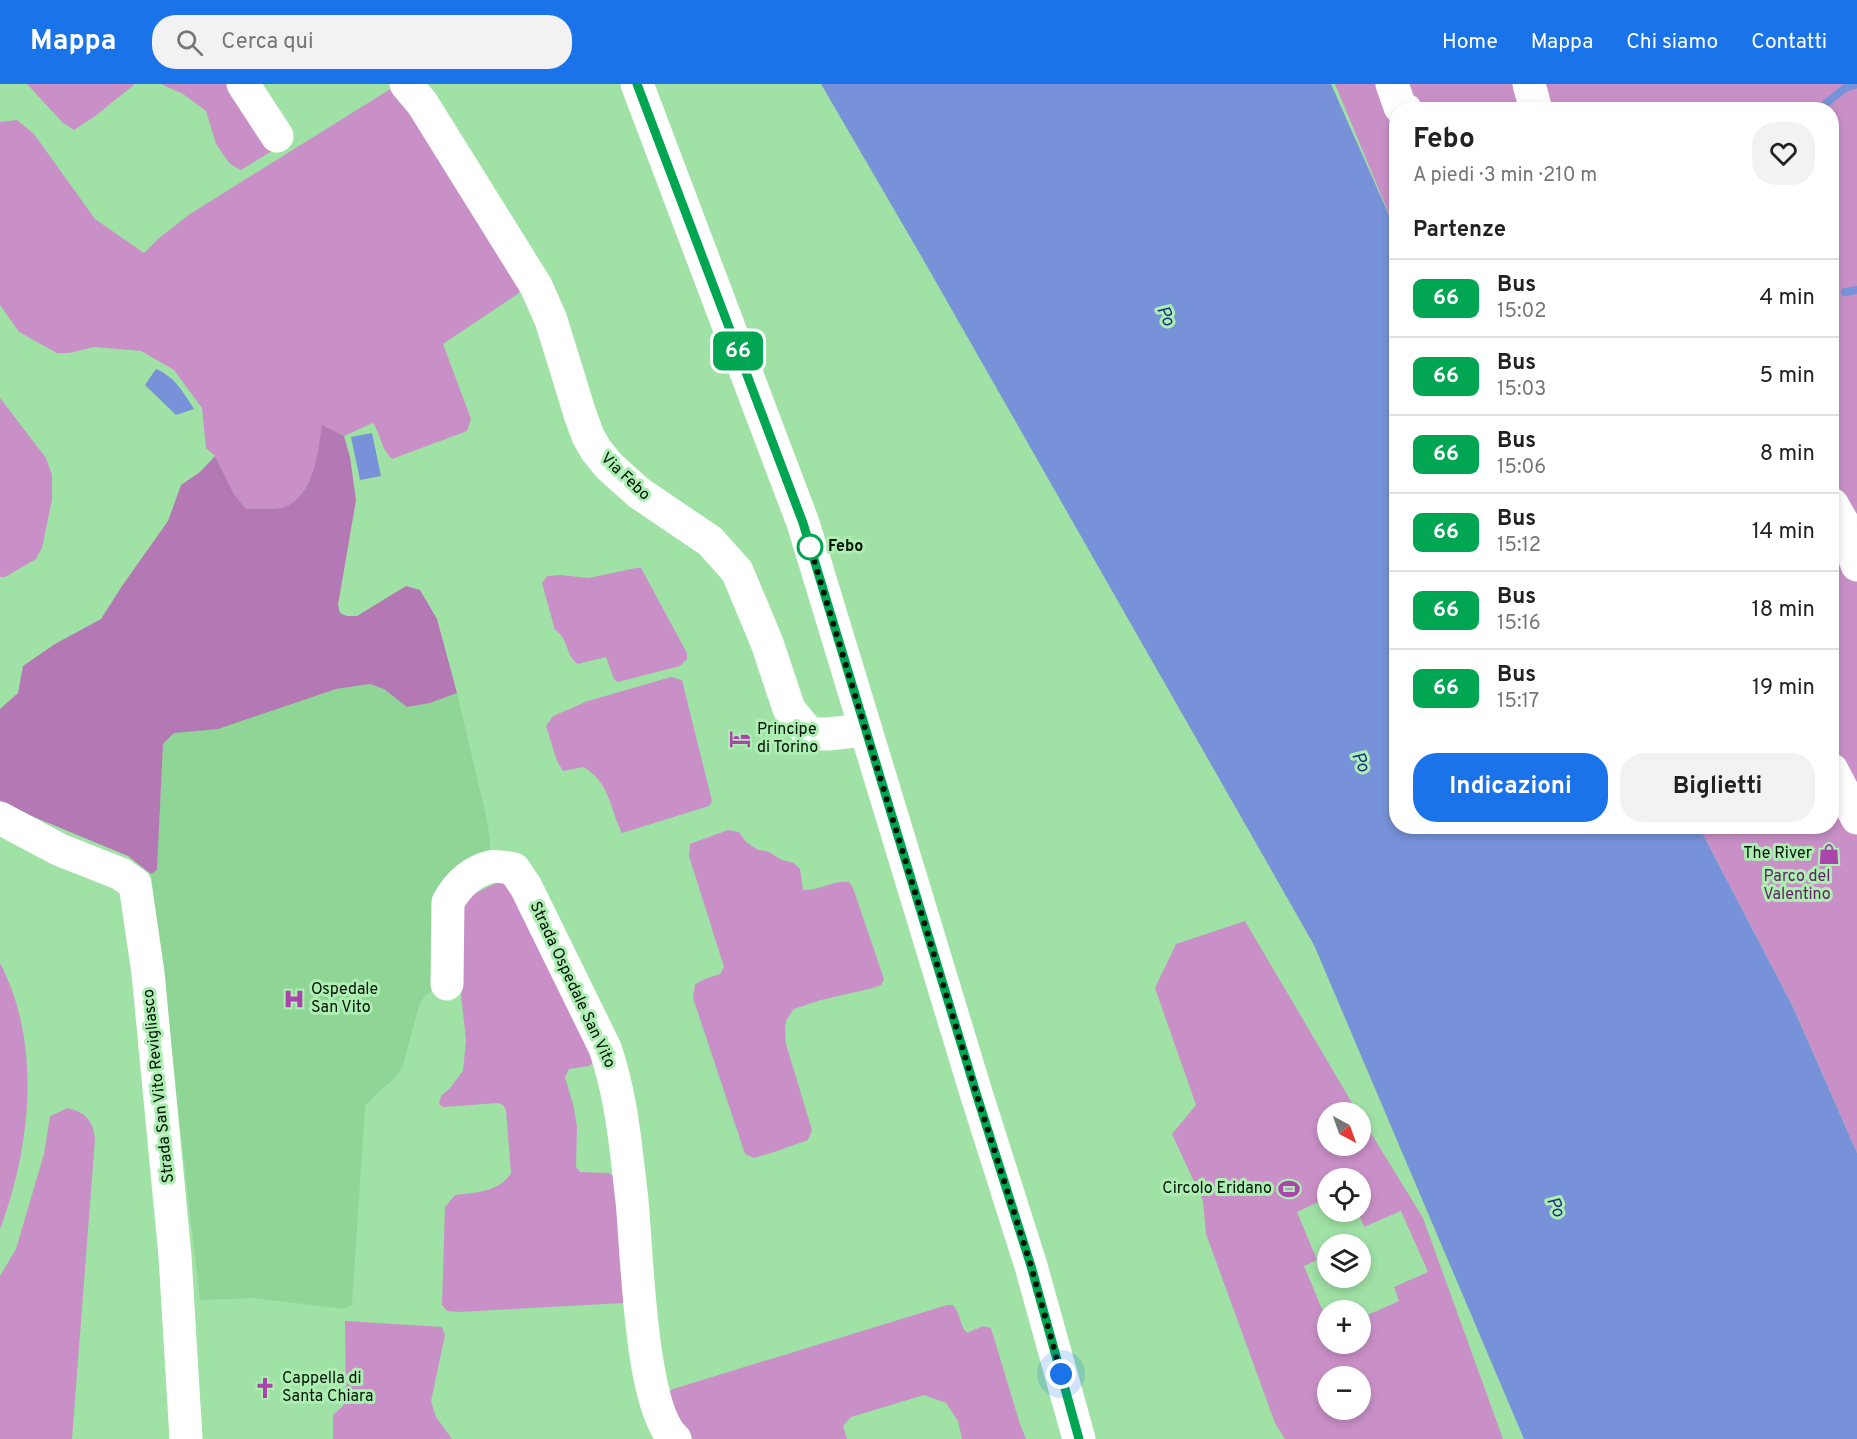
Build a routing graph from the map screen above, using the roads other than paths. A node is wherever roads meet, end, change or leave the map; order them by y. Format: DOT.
graph roads {
  1 [pos="243,84"];
  2 [pos="406,84"];
  3 [pos="637,84"];
  4 [pos="1392,84"];
  5 [pos="1530,84"];
  6 [pos="1398,102"];
  7 [pos="1534,102"];
  8 [pos="277,136"];
  9 [pos="1839,516"];
  10 [pos="1857,565"];
  11 [pos="866,730"];
  12 [pos="1839,783"];
  13 [pos="0,818"];
  14 [pos="1857,818"];
  15 [pos="447,984"];
  16 [pos="186,1439"];
  17 [pos="675,1439"];
  18 [pos="1079,1439"];
  1 -- 8 [label="street"];
  2 -- 11 [label="street, Via Febo"];
  3 -- 11 [label="street"];
  4 -- 6 [label="street"];
  5 -- 7 [label="street"];
  9 -- 10 [label="street"];
  11 -- 18 [label="street"];
  12 -- 14 [label="street"];
  13 -- 16 [label="street, Strada San Vito Revigliasco"];
  15 -- 17 [label="street, Strada Ospedale San Vito"];
}
